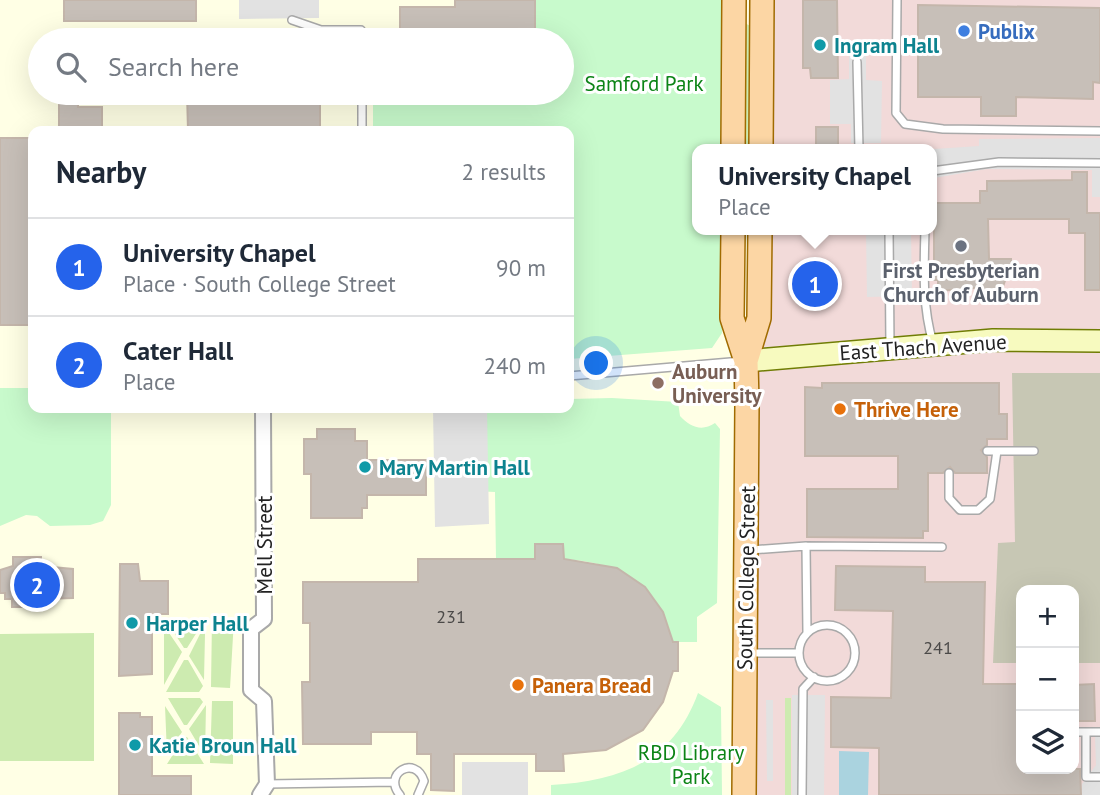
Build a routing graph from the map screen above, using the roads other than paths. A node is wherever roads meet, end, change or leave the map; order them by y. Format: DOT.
graph roads {
  1 [pos="734,0"];
  2 [pos="762,0"];
  3 [pos="897,0"];
  4 [pos="292,20"];
  5 [pos="315,28"];
  6 [pos="857,62"];
  7 [pos="362,105"];
  8 [pos="362,126"];
  9 [pos="1100,131"];
  10 [pos="733,144"];
  11 [pos="761,144"];
  12 [pos="859,144"];
  13 [pos="1100,163"];
  14 [pos="937,170"];
  15 [pos="733,235"];
  16 [pos="760,235"];
  17 [pos="889,235"];
  18 [pos="925,235"];
  19 [pos="1100,341"];
  20 [pos="933,344"];
  21 [pos="890,348"];
  22 [pos="746,361"];
  23 [pos="574,376"];
  24 [pos="264,413"];
  25 [pos="987,451"];
  26 [pos="998,451"];
  27 [pos="1034,451"];
  28 [pos="949,473"];
  29 [pos="806,546"];
  30 [pos="942,547"];
  31 [pos="746,551"];
  32 [pos="807,633"];
  33 [pos="745,653"];
  34 [pos="799,653"];
  35 [pos="814,677"];
  36 [pos="1079,732"];
  37 [pos="1086,732"];
  38 [pos="1100,732"];
  39 [pos="1100,777"];
  40 [pos="394,782"];
  41 [pos="264,790"];
  42 [pos="400,795"];
  43 [pos="419,795"];
  44 [pos="744,795"];
  45 [pos="802,795"];
  1 -- 10 [label="main road"];
  2 -- 11 [label="main road"];
  3 -- 9 [label="lane"];
  4 -- 5 [label="lane"];
  6 -- 12 [label="lane"];
  7 -- 8 [label="lane"];
  13 -- 14 [label="lane"];
  15 -- 22 [label="main road, South College Street"];
  16 -- 22 [label="main road, South College Street"];
  17 -- 21 [label="lane"];
  18 -- 20 [label="lane"];
  19 -- 20 [label="street, East Thach Avenue"];
  20 -- 21 [label="street, East Thach Avenue"];
  21 -- 22 [label="street, East Thach Avenue"];
  22 -- 23 [label="lane"];
  22 -- 31 [label="main road, South College Street"];
  24 -- 41 [label="street, Mell Street"];
  25 -- 26 [label="lane"];
  26 -- 27 [label="lane"];
  26 -- 28 [label="lane"];
  29 -- 30 [label="lane"];
  29 -- 31 [label="lane"];
  29 -- 32 [label="lane"];
  31 -- 33 [label="main road, South College Street"];
  32 -- 34 [label="lane"];
  32 -- 35 [label="lane"];
  33 -- 34 [label="lane"];
  33 -- 44 [label="main road, South College Street"];
  34 -- 35 [label="lane"];
  35 -- 45 [label="lane"];
  36 -- 37 [label="lane"];
  37 -- 38 [label="lane"];
  37 -- 39 [label="lane"];
  40 -- 41 [label="lane"];
  40 -- 42 [label="lane"];
  40 -- 43 [label="lane"];
}
